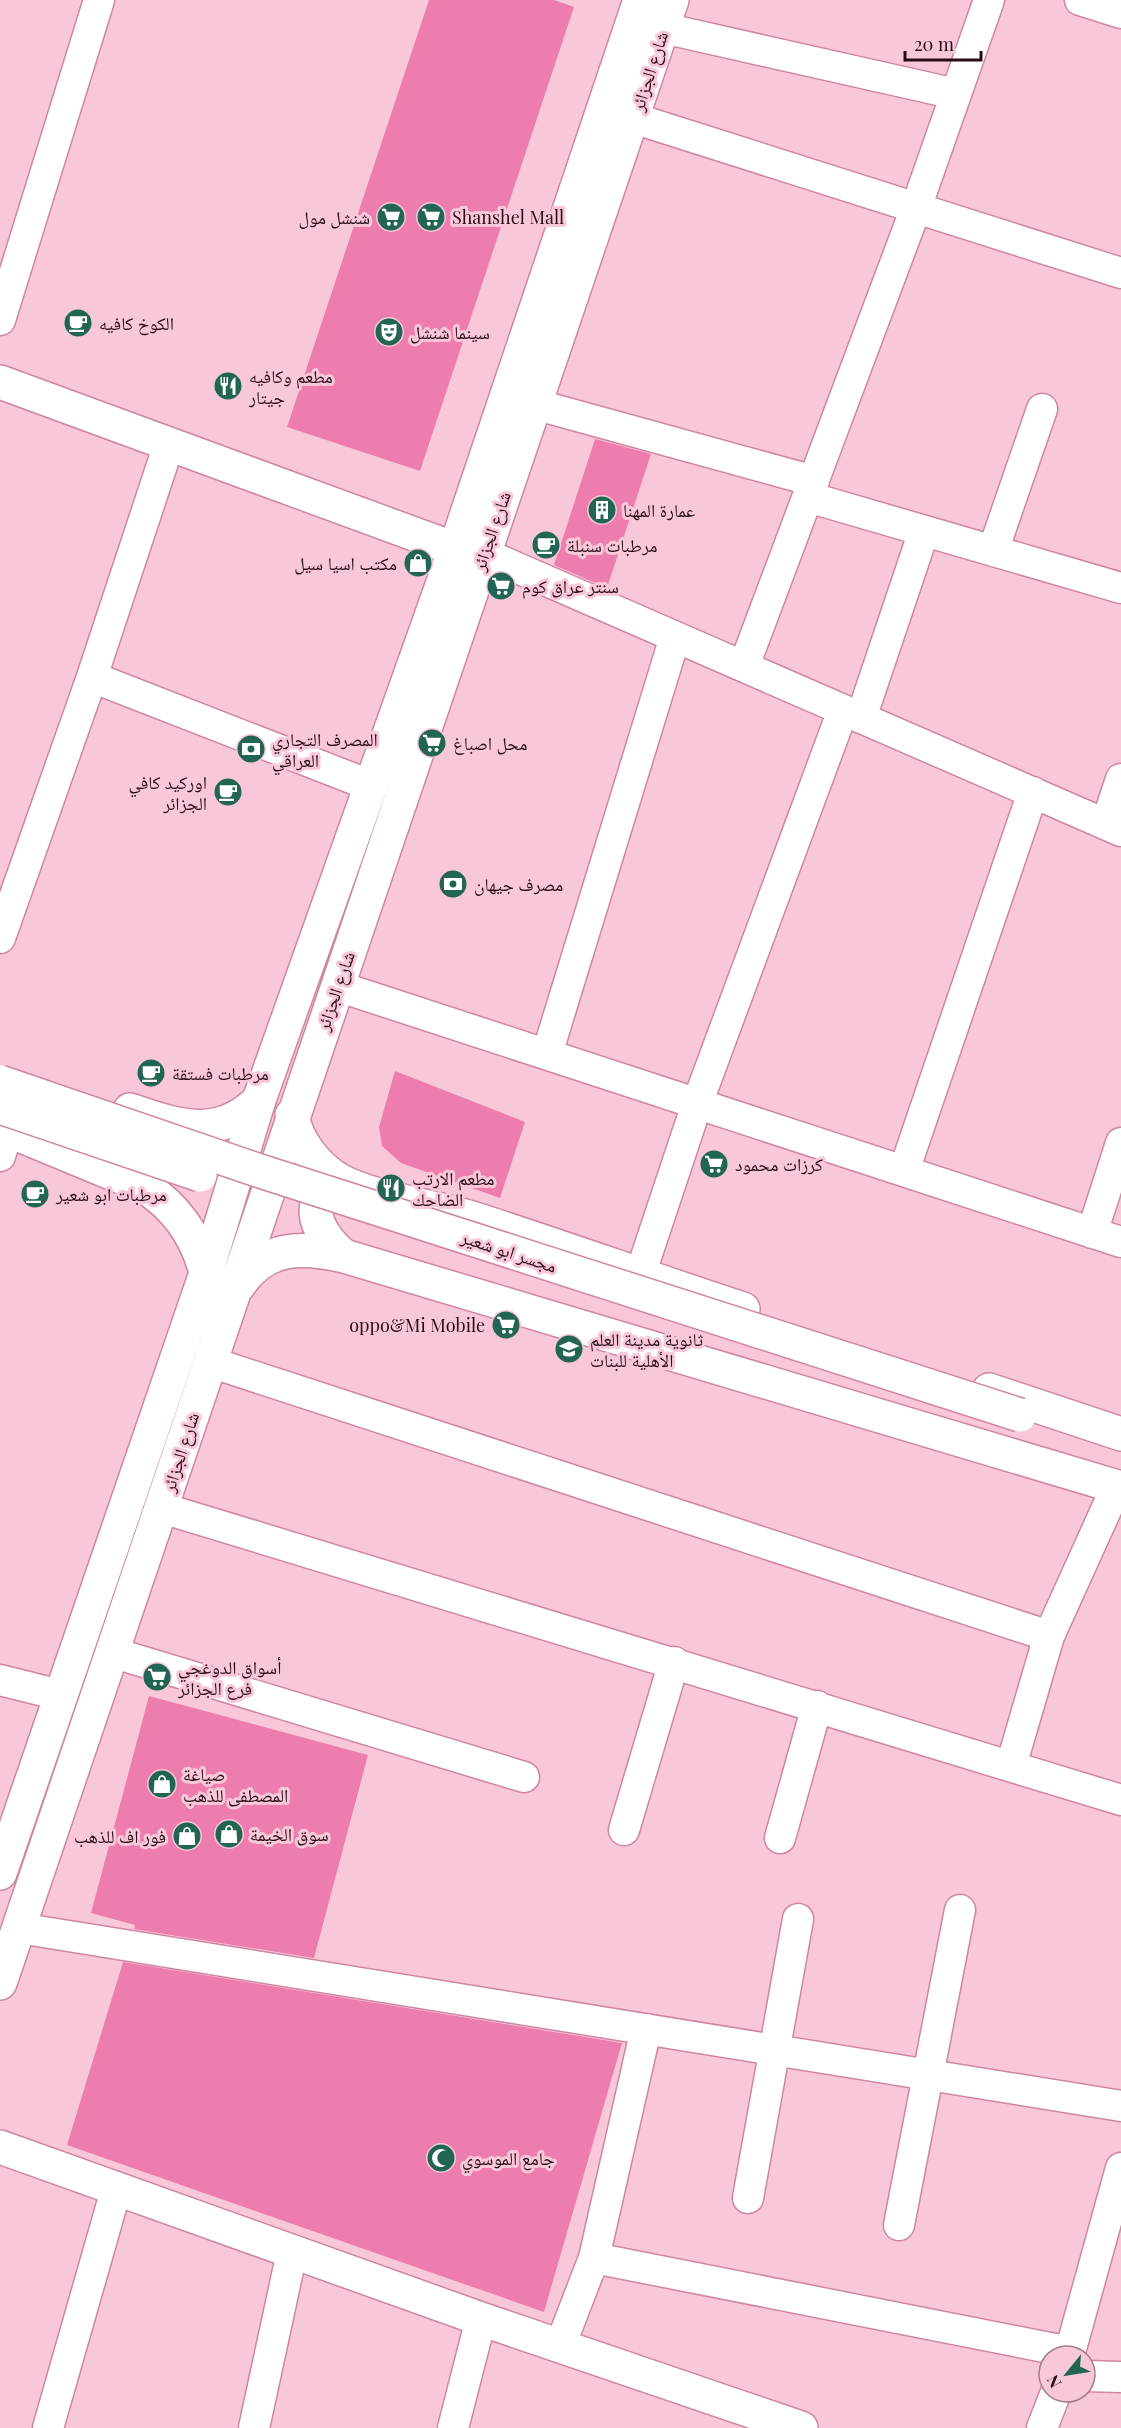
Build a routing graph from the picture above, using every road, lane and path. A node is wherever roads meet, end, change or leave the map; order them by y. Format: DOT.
graph roads {
  1 [pos="99,0"];
  2 [pos="640,0"];
  3 [pos="989,0"];
  4 [pos="1080,0"];
  5 [pos="1121,13"];
  6 [pos="668,14"];
  7 [pos="956,94"];
  8 [pos="633,118"];
  9 [pos="916,208"];
  10 [pos="1121,273"];
  11 [pos="0,320"];
  12 [pos="0,382"];
  13 [pos="534,404"];
  14 [pos="1042,409"];
  15 [pos="169,444"];
  16 [pos="811,489"];
  17 [pos="924,531"];
  18 [pos="469,551"];
  19 [pos="993,551"];
  20 [pos="1121,588"];
  21 [pos="675,637"];
  22 [pos="744,666"];
  23 [pos="92,677"];
  24 [pos="852,714"];
  25 [pos="1121,779"];
  26 [pos="372,786"];
  27 [pos="1033,792"];
  28 [pos="1114,827"];
  29 [pos="8,891"];
  30 [pos="0,938"];
  31 [pos="337,986"];
  32 [pos="547,1054"];
  33 [pos="0,1067"];
  34 [pos="0,1082"];
  35 [pos="259,1100"];
  36 [pos="697,1104"];
  37 [pos="292,1115"];
  38 [pos="166,1122"];
  39 [pos="2,1130"];
  40 [pos="1121,1143"];
  41 [pos="904,1171"];
  42 [pos="145,1187"];
  43 [pos="354,1187"];
  44 [pos="1092,1233"];
  45 [pos="1121,1242"];
  46 [pos="344,1256"];
  47 [pos="206,1273"];
  48 [pos="640,1275"];
  49 [pos="239,1285"];
  50 [pos="210,1362"];
  51 [pos="1016,1425"];
  52 [pos="1121,1434"];
  53 [pos="1121,1439"];
  54 [pos="1119,1485"];
  55 [pos="162,1508"];
  56 [pos="1049,1636"];
  57 [pos="111,1652"];
  58 [pos="674,1662"];
  59 [pos="0,1680"];
  60 [pos="60,1695"];
  61 [pos="817,1706"];
  62 [pos="1011,1766"];
  63 [pos="524,1777"];
  64 [pos="1121,1800"];
  65 [pos="624,1830"];
  66 [pos="780,1838"];
  67 [pos="0,1873"];
  68 [pos="960,1910"];
  69 [pos="798,1919"];
  70 [pos="19,1928"];
  71 [pos="0,1983"];
  72 [pos="646,2029"];
  73 [pos="775,2050"];
  74 [pos="928,2074"];
  75 [pos="1121,2106"];
  76 [pos="0,2147"];
  77 [pos="1121,2168"];
  78 [pos="116,2190"];
  79 [pos="748,2198"];
  80 [pos="899,2225"];
  81 [pos="292,2252"];
  82 [pos="594,2258"];
  83 [pos="482,2319"];
  84 [pos="1078,2344"];
  85 [pos="560,2346"];
  86 [pos="1037,2353"];
  87 [pos="1097,2369"];
  88 [pos="1121,2377"];
  89 [pos="1051,2404"];
  90 [pos="48,2428"];
  91 [pos="254,2428"];
  92 [pos="453,2428"];
  93 [pos="801,2428"];
  94 [pos="1042,2428"];
  1 -- 11 [label="street"];
  2 -- 18 [label="main road, شارع الجزائر"];
  3 -- 7 [label="street"];
  4 -- 5 [label="street"];
  6 -- 7 [label="street"];
  6 -- 8 [label="main road, شارع الجزائر"];
  7 -- 9 [label="street"];
  8 -- 9 [label="street"];
  8 -- 13 [label="main road, شارع الجزائر"];
  9 -- 10 [label="street"];
  9 -- 16 [label="street"];
  12 -- 15 [label="main road"];
  13 -- 16 [label="street"];
  13 -- 18 [label="main road, شارع الجزائر"];
  14 -- 19 [label="street"];
  15 -- 18 [label="main road"];
  15 -- 23 [label="street"];
  16 -- 17 [label="street"];
  16 -- 22 [label="street"];
  17 -- 19 [label="street"];
  17 -- 24 [label="street"];
  18 -- 21 [label="street"];
  18 -- 26 [label="main road, شارع الجزائر"];
  18 -- 31 [label="main road, شارع الجزائر"];
  19 -- 20 [label="street"];
  21 -- 22 [label="street"];
  21 -- 32 [label="street"];
  22 -- 24 [label="street"];
  23 -- 26 [label="street"];
  23 -- 29 [label="street"];
  24 -- 27 [label="street"];
  24 -- 36 [label="street"];
  25 -- 28 [label="street"];
  26 -- 35 [label="main road, شارع الجزائر"];
  27 -- 28 [label="street"];
  27 -- 41 [label="street"];
  29 -- 30 [label="street"];
  31 -- 32 [label="street"];
  31 -- 37 [label="main road, شارع الجزائر"];
  32 -- 36 [label="street"];
  33 -- 38 [label="main road"];
  34 -- 51 [label="main road, مجسر ابو شعير, bridge"];
  35 -- 38 [label="main road"];
  35 -- 47 [label="main road, شارع الجزائر"];
  36 -- 41 [label="street"];
  36 -- 48 [label="street"];
  37 -- 43 [label="main road"];
  37 -- 49 [label="main road, شارع الجزائر"];
  38 -- 42 [label="main road"];
  39 -- 42 [label="main road"];
  39 -- 51 [label="main road, مجسر ابو شعير, bridge"];
  40 -- 44 [label="street"];
  41 -- 44 [label="street"];
  42 -- 47 [label="main road"];
  43 -- 46 [label="main road"];
  43 -- 48 [label="main road"];
  44 -- 45 [label="street"];
  46 -- 49 [label="main road"];
  46 -- 54 [label="main road"];
  47 -- 60 [label="main road, شارع الجزائر"];
  48 -- 52 [label="main road"];
  49 -- 50 [label="main road, شارع الجزائر"];
  50 -- 55 [label="main road, شارع الجزائر"];
  50 -- 56 [label="street"];
  51 -- 53 [label="main road"];
  51 -- 54 [label="main road"];
  54 -- 56 [label="street"];
  55 -- 57 [label="main road, شارع الجزائر"];
  55 -- 58 [label="street"];
  56 -- 62 [label="street"];
  57 -- 63 [label="street"];
  57 -- 70 [label="main road, شارع الجزائر"];
  58 -- 61 [label="street"];
  58 -- 65 [label="street"];
  59 -- 60 [label="street"];
  60 -- 67 [label="main road, شارع الجزائر"];
  61 -- 62 [label="street"];
  61 -- 66 [label="street"];
  62 -- 64 [label="street"];
  68 -- 74 [label="street"];
  69 -- 73 [label="street"];
  70 -- 71 [label="main road, شارع الجزائر"];
  70 -- 72 [label="street"];
  72 -- 73 [label="street"];
  72 -- 82 [label="street"];
  73 -- 74 [label="street"];
  73 -- 79 [label="street"];
  74 -- 75 [label="street"];
  74 -- 80 [label="street"];
  76 -- 78 [label="main road"];
  77 -- 84 [label="street"];
  78 -- 81 [label="main road"];
  78 -- 90 [label="street"];
  81 -- 83 [label="main road"];
  81 -- 91 [label="street"];
  82 -- 85 [label="street"];
  82 -- 86 [label="street"];
  83 -- 85 [label="main road"];
  83 -- 92 [label="street"];
  85 -- 93 [label="main road"];
  87 -- 88 [label="street"];
  89 -- 94 [label="street"];
}
